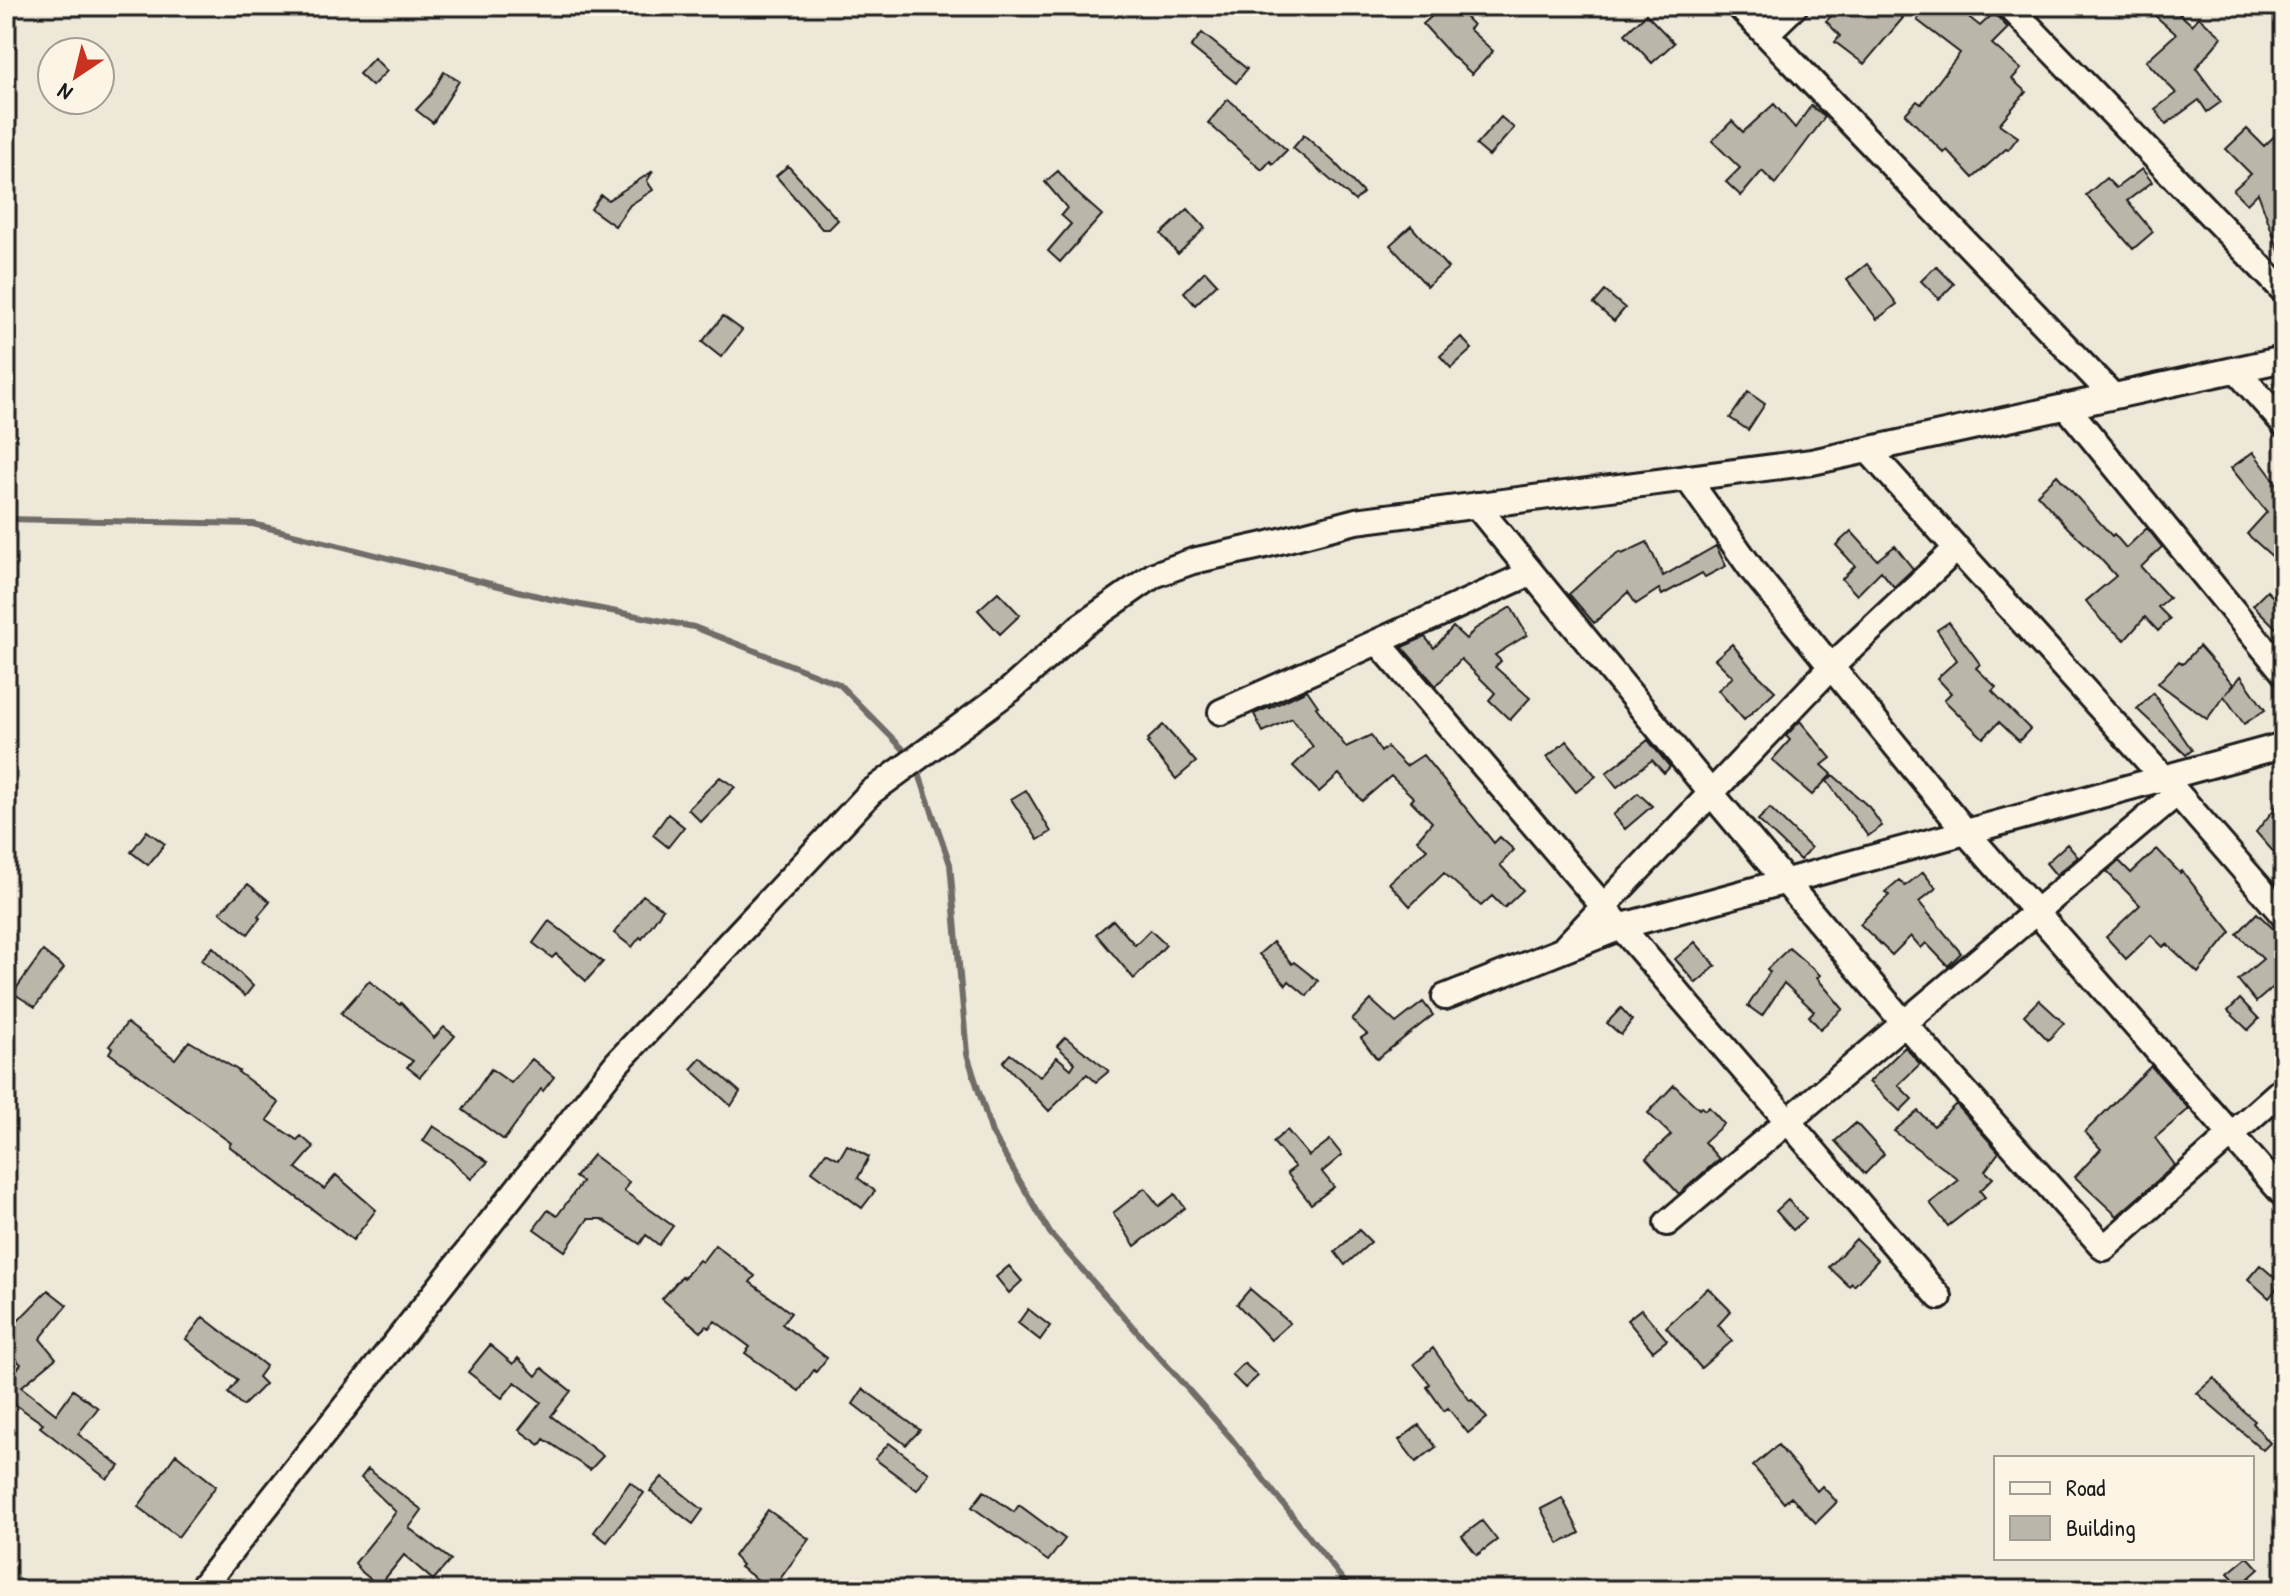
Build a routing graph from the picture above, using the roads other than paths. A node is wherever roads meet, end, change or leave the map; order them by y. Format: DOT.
graph roads {
  1 [pos="1739,6"];
  2 [pos="1795,6"];
  3 [pos="2009,6"];
  4 [pos="1766,34"];
  5 [pos="2284,291"];
  6 [pos="2284,359"];
  7 [pos="2236,370"];
  8 [pos="2113,396"];
  9 [pos="2066,406"];
  10 [pos="2284,424"];
  11 [pos="1868,450"];
  12 [pos="1687,478"];
  13 [pos="1476,505"];
  14 [pos="1957,548"];
  15 [pos="1531,573"];
  16 [pos="1378,642"];
  17 [pos="1831,667"];
  18 [pos="2284,673"];
  19 [pos="1221,712"];
  20 [pos="2284,745"];
  21 [pos="2170,786"];
  22 [pos="1711,793"];
  23 [pos="1966,832"];
  24 [pos="1785,881"];
  25 [pos="1603,906"];
  26 [pos="2036,912"];
  27 [pos="2284,916"];
  28 [pos="1621,927"];
  29 [pos="1561,951"];
  30 [pos="1445,997"];
  31 [pos="1904,1023"];
  32 [pos="2284,1088"];
  33 [pos="1788,1121"];
  34 [pos="2231,1136"];
  35 [pos="2284,1195"];
  36 [pos="1667,1223"];
  37 [pos="1939,1297"];
  38 [pos="200,1590"];
  1 -- 4 [label="street"];
  2 -- 4 [label="street"];
  3 -- 5 [label="street"];
  4 -- 8 [label="street"];
  6 -- 7 [label="street"];
  7 -- 8 [label="street"];
  7 -- 10 [label="street"];
  8 -- 9 [label="street"];
  9 -- 11 [label="street"];
  9 -- 18 [label="street"];
  11 -- 12 [label="street"];
  11 -- 14 [label="street"];
  12 -- 13 [label="street"];
  12 -- 17 [label="street"];
  13 -- 15 [label="street"];
  13 -- 38 [label="street"];
  14 -- 17 [label="street"];
  14 -- 21 [label="street"];
  15 -- 16 [label="street"];
  15 -- 22 [label="street"];
  16 -- 19 [label="street"];
  16 -- 25 [label="street"];
  17 -- 22 [label="street"];
  17 -- 23 [label="street"];
  20 -- 21 [label="street"];
  21 -- 23 [label="street"];
  21 -- 26 [label="street"];
  21 -- 27 [label="street"];
  22 -- 24 [label="street"];
  22 -- 25 [label="street"];
  23 -- 24 [label="street"];
  23 -- 26 [label="street"];
  24 -- 28 [label="street"];
  24 -- 31 [label="street"];
  25 -- 28 [label="street"];
  25 -- 29 [label="street"];
  26 -- 31 [label="street"];
  26 -- 34 [label="street"];
  28 -- 29 [label="street"];
  28 -- 33 [label="street"];
  29 -- 30 [label="street"];
  31 -- 33 [label="street"];
  31 -- 34 [label="street"];
  32 -- 34 [label="street"];
  33 -- 36 [label="street"];
  33 -- 37 [label="street"];
  34 -- 35 [label="street"];
}
